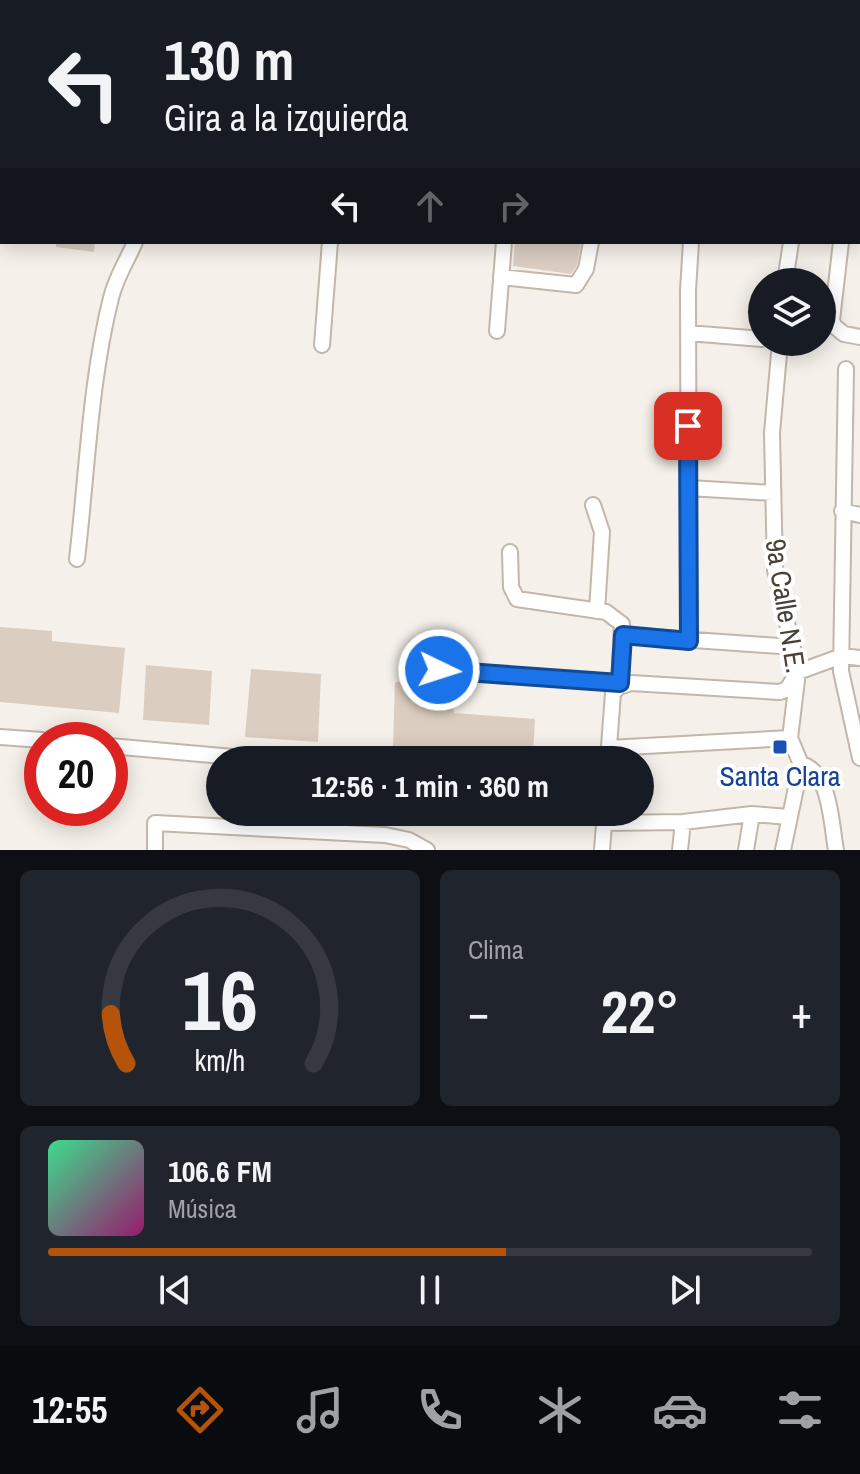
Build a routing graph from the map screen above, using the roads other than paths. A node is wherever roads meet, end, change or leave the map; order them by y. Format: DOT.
graph roads {
  1 [pos="134,244"];
  2 [pos="330,244"];
  3 [pos="504,244"];
  4 [pos="591,244"];
  5 [pos="691,244"];
  6 [pos="791,244"];
  7 [pos="841,244"];
  8 [pos="787,268"];
  9 [pos="501,277"];
  10 [pos="497,331"];
  11 [pos="688,333"];
  12 [pos="860,337"];
  13 [pos="748,338"];
  14 [pos="322,345"];
  15 [pos="779,356"];
  16 [pos="846,369"];
  17 [pos="689,488"];
  18 [pos="773,493"];
  19 [pos="593,505"];
  20 [pos="842,511"];
  21 [pos="860,515"];
  22 [pos="510,552"];
  23 [pos="77,559"];
  24 [pos="597,611"];
  25 [pos="623,635"];
  26 [pos="689,641"];
  27 [pos="793,647"];
  28 [pos="842,656"];
  29 [pos="860,658"];
  30 [pos="409,668"];
  31 [pos="798,672"];
  32 [pos="620,685"];
  33 [pos="0,737"];
  34 [pos="790,738"];
  35 [pos="24,739"];
  36 [pos="610,746"];
  37 [pos="128,748"];
  38 [pos="654,750"];
  39 [pos="206,755"];
  40 [pos="860,758"];
  41 [pos="801,764"];
  42 [pos="752,814"];
  43 [pos="788,817"];
  44 [pos="654,821"];
  45 [pos="683,822"];
  46 [pos="604,826"];
  47 [pos="155,850"];
  48 [pos="427,850"];
  49 [pos="602,850"];
  50 [pos="680,850"];
  51 [pos="746,850"];
  52 [pos="783,850"];
  53 [pos="836,850"];
  1 -- 23 [label="street"];
  2 -- 14 [label="street"];
  3 -- 9 [label="street"];
  4 -- 9 [label="street"];
  5 -- 11 [label="street"];
  6 -- 8 [label="street"];
  7 -- 12 [label="street"];
  9 -- 10 [label="street"];
  11 -- 13 [label="street"];
  11 -- 17 [label="street"];
  15 -- 18 [label="street, 9a Calle N.E."];
  16 -- 20 [label="street"];
  17 -- 18 [label="street"];
  17 -- 26 [label="street"];
  18 -- 27 [label="street, 9a Calle N.E."];
  19 -- 24 [label="street"];
  20 -- 21 [label="street"];
  20 -- 28 [label="street"];
  22 -- 24 [label="street"];
  24 -- 25 [label="street"];
  25 -- 26 [label="street"];
  25 -- 32 [label="street"];
  26 -- 27 [label="street"];
  27 -- 31 [label="street, 9a Calle N.E."];
  28 -- 29 [label="street"];
  28 -- 31 [label="street"];
  28 -- 40 [label="street"];
  30 -- 32 [label="street"];
  31 -- 32 [label="street"];
  31 -- 34 [label="street, 9a Calle N.E."];
  32 -- 36 [label="street"];
  33 -- 35 [label="street"];
  34 -- 38 [label="street"];
  34 -- 41 [label="street, 9a Calle N.E."];
  37 -- 39 [label="street"];
  41 -- 43 [label="street"];
  41 -- 53 [label="street, 9a Calle N.E."];
  42 -- 43 [label="street"];
  42 -- 45 [label="street"];
  42 -- 51 [label="street"];
  43 -- 52 [label="street"];
  44 -- 45 [label="street"];
  45 -- 50 [label="street"];
  46 -- 49 [label="street"];
  47 -- 48 [label="street"];
}
